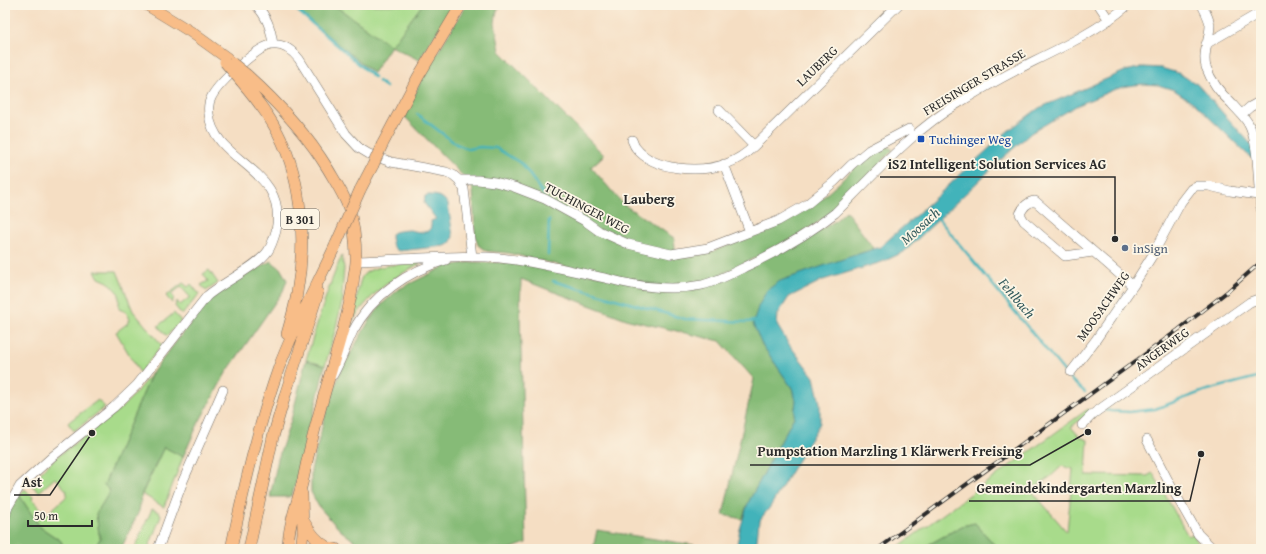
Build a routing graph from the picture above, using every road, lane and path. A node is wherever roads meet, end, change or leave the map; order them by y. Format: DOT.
graph roads {
  1 [pos="147,5"];
  2 [pos="256,5"];
  3 [pos="461,5"];
  4 [pos="898,5"];
  5 [pos="1098,5"];
  6 [pos="1128,5"];
  7 [pos="1202,5"];
  8 [pos="1261,12"];
  9 [pos="1109,20"];
  10 [pos="1206,44"];
  11 [pos="273,45"];
  12 [pos="245,78"];
  13 [pos="1261,101"];
  14 [pos="719,110"];
  15 [pos="1242,114"];
  16 [pos="909,129"];
  17 [pos="632,140"];
  18 [pos="754,146"];
  19 [pos="724,164"];
  20 [pos="459,180"];
  21 [pos="1258,195"];
  22 [pos="1261,209"];
  23 [pos="750,232"];
  24 [pos="334,247"];
  25 [pos="1093,252"];
  26 [pos="459,257"];
  27 [pos="472,257"];
  28 [pos="356,261"];
  29 [pos="1133,286"];
  30 [pos="1261,298"];
  31 [pos="279,368"];
  32 [pos="1071,372"];
  33 [pos="329,382"];
  34 [pos="223,390"];
  35 [pos="1082,425"];
  36 [pos="1147,440"];
  37 [pos="302,486"];
  38 [pos="5,516"];
  39 [pos="303,520"];
  40 [pos="232,548"];
  41 [pos="332,548"];
  42 [pos="158,549"];
  43 [pos="249,549"];
  44 [pos="288,549"];
  45 [pos="300,549"];
  46 [pos="1213,549"];
  1 -- 12 [label="main road, B 301, bridge"];
  2 -- 11 [label="street"];
  3 -- 24 [label="main road, bridge"];
  4 -- 18 [label="street, LAUBERG"];
  5 -- 9 [label="street"];
  6 -- 9 [label="street, FREISINGER STRASSE"];
  7 -- 10 [label="street"];
  8 -- 10 [label="street"];
  9 -- 27 [label="street, FREISINGER STRASSE"];
  10 -- 15 [label="street"];
  11 -- 20 [label="street"];
  11 -- 38 [label="street"];
  12 -- 28 [label="main road, B 301"];
  12 -- 31 [label="main road, B 301"];
  13 -- 15 [label="street"];
  14 -- 18 [label="street"];
  15 -- 21 [label="street"];
  16 -- 23 [label="street, TUCHINGER WEG"];
  17 -- 19 [label="street, LAUBERG"];
  18 -- 19 [label="street, LAUBERG"];
  19 -- 23 [label="street"];
  20 -- 23 [label="street, TUCHINGER WEG"];
  20 -- 27 [label="street"];
  21 -- 22 [label="street"];
  21 -- 29 [label="street, MOOSACHWEG"];
  24 -- 31 [label="main road, B 301"];
  24 -- 43 [label="main road"];
  25 -- 25 [label="street"];
  25 -- 29 [label="street"];
  26 -- 27 [label="street, FREISINGER STRASSE"];
  26 -- 28 [label="street"];
  26 -- 33 [label="street"];
  28 -- 33 [label="main road, B 301"];
  29 -- 32 [label="street, MOOSACHWEG"];
  30 -- 35 [label="street, ANGERWEG"];
  31 -- 40 [label="main road, B 301"];
  33 -- 37 [label="main road, B 301"];
  34 -- 42 [label="street"];
  36 -- 46 [label="street"];
  37 -- 39 [label="main road, B 301"];
  37 -- 44 [label="main road, B 301"];
  39 -- 41 [label="main road, B 301"];
  39 -- 45 [label="main road, B 301"];
  41 -- 45 [label="main road, B 301"];
}
